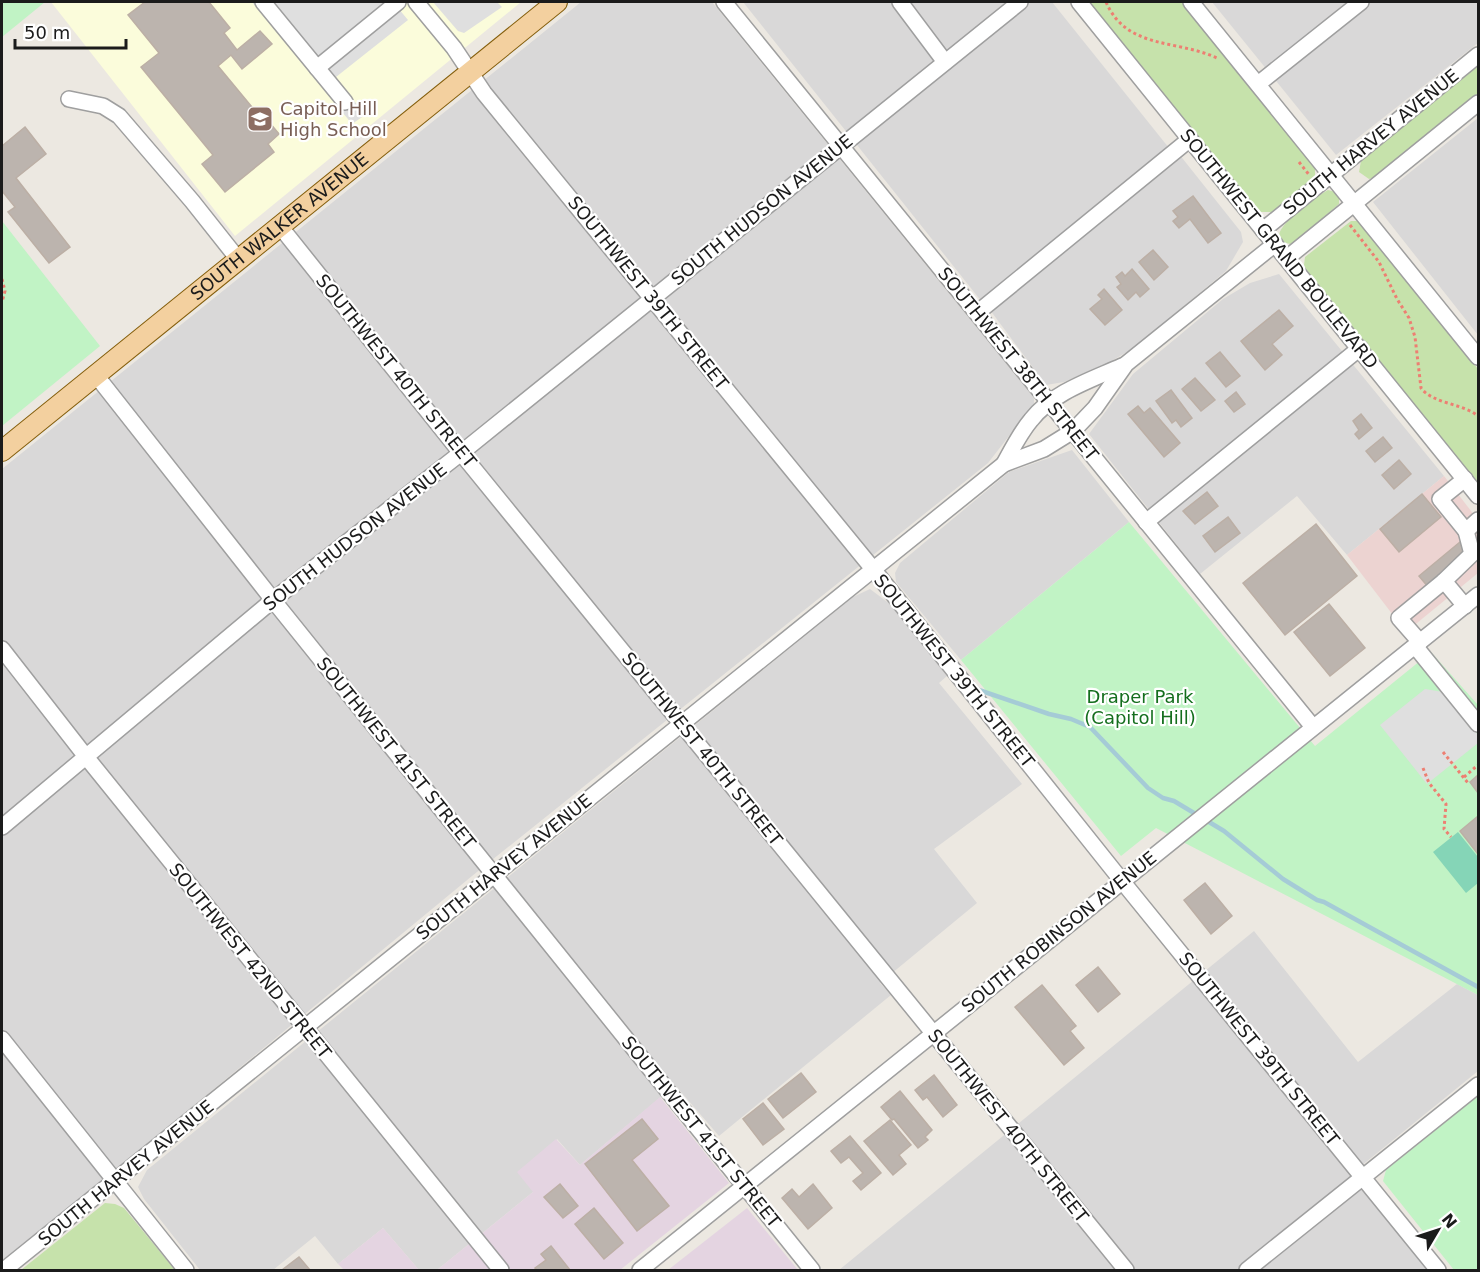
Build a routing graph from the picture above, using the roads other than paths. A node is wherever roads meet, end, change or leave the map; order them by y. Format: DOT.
graph roads {
  1 [pos="263,2"];
  2 [pos="398,2"];
  3 [pos="416,2"];
  4 [pos="557,2"];
  5 [pos="724,2"];
  6 [pos="900,2"];
  7 [pos="1020,2"];
  8 [pos="1079,2"];
  9 [pos="1191,2"];
  10 [pos="1361,2"];
  11 [pos="1479,55"];
  12 [pos="945,62"];
  13 [pos="317,68"];
  14 [pos="470,72"];
  15 [pos="1258,84"];
  16 [pos="69,99"];
  17 [pos="345,102"];
  18 [pos="1479,103"];
  19 [pos="1190,139"];
  20 [pos="841,145"];
  21 [pos="1331,175"];
  22 [pos="1355,203"];
  23 [pos="279,225"];
  24 [pos="1263,230"];
  25 [pos="1275,244"];
  26 [pos="1287,258"];
  27 [pos="238,259"];
  28 [pos="652,298"];
  29 [pos="977,313"];
  30 [pos="1359,348"];
  31 [pos="1479,357"];
  32 [pos="1126,364"];
  33 [pos="95,374"];
  34 [pos="1050,403"];
  35 [pos="1073,431"];
  36 [pos="2,451"];
  37 [pos="461,453"];
  38 [pos="1004,464"];
  39 [pos="1465,479"];
  40 [pos="1479,496"];
  41 [pos="1479,520"];
  42 [pos="1146,522"];
  43 [pos="1466,531"];
  44 [pos="873,569"];
  45 [pos="1444,581"];
  46 [pos="1479,595"];
  47 [pos="273,600"];
  48 [pos="1465,606"];
  49 [pos="1417,644"];
  50 [pos="2,649"];
  51 [pos="681,723"];
  52 [pos="1479,723"];
  53 [pos="1313,727"];
  54 [pos="87,758"];
  55 [pos="2,827"];
  56 [pos="494,875"];
  57 [pos="1122,881"];
  58 [pos="305,1029"];
  59 [pos="933,1034"];
  60 [pos="2,1040"];
  61 [pos="1479,1085"];
  62 [pos="1363,1177"];
  63 [pos="114,1182"];
  64 [pos="744,1187"];
  65 [pos="4,1270"];
  66 [pos="186,1270"];
  67 [pos="501,1270"];
  68 [pos="640,1270"];
  69 [pos="812,1270"];
  70 [pos="1126,1270"];
  71 [pos="1248,1270"];
  72 [pos="1438,1270"];
  1 -- 13 [label="street"];
  2 -- 13 [label="street"];
  3 -- 14 [label="street, SOUTHWEST 39TH STREET"];
  4 -- 14 [label="main road, SOUTH WALKER AVENUE"];
  5 -- 20 [label="street, SOUTHWEST 38TH STREET"];
  6 -- 12 [label="street"];
  7 -- 12 [label="street, SOUTH HUDSON AVENUE"];
  8 -- 19 [label="street, SOUTHWEST GRAND BOULEVARD"];
  9 -- 15 [label="street"];
  10 -- 15 [label="street"];
  11 -- 21 [label="street, SOUTH HARVEY AVENUE"];
  12 -- 20 [label="street, SOUTH HUDSON AVENUE"];
  13 -- 17 [label="street"];
  14 -- 23 [label="main road, SOUTH WALKER AVENUE"];
  14 -- 28 [label="street, SOUTHWEST 39TH STREET"];
  15 -- 21 [label="street"];
  16 -- 27 [label="street"];
  18 -- 22 [label="street, SOUTH HARVEY AVENUE"];
  19 -- 24 [label="street, SOUTHWEST GRAND BOULEVARD"];
  19 -- 29 [label="street"];
  20 -- 28 [label="street, SOUTH HUDSON AVENUE"];
  20 -- 29 [label="street, SOUTHWEST 38TH STREET"];
  21 -- 22 [label="street"];
  21 -- 24 [label="street, SOUTH HARVEY AVENUE"];
  22 -- 26 [label="street, SOUTH HARVEY AVENUE"];
  22 -- 31 [label="street"];
  23 -- 27 [label="main road, SOUTH WALKER AVENUE"];
  23 -- 37 [label="street, SOUTHWEST 40TH STREET"];
  24 -- 25 [label="street, SOUTHWEST GRAND BOULEVARD"];
  25 -- 26 [label="street, SOUTHWEST GRAND BOULEVARD"];
  25 -- 32 [label="street, SOUTH HARVEY AVENUE"];
  26 -- 30 [label="street, SOUTHWEST GRAND BOULEVARD"];
  27 -- 33 [label="main road, SOUTH WALKER AVENUE"];
  28 -- 37 [label="street, SOUTH HUDSON AVENUE"];
  28 -- 44 [label="street, SOUTHWEST 39TH STREET"];
  29 -- 34 [label="street, SOUTHWEST 38TH STREET"];
  30 -- 39 [label="street, SOUTHWEST GRAND BOULEVARD"];
  30 -- 42 [label="street"];
  32 -- 34 [label="street, SOUTH HARVEY AVENUE"];
  32 -- 35 [label="street, SOUTH HARVEY AVENUE"];
  33 -- 36 [label="main road, SOUTH WALKER AVENUE"];
  33 -- 47 [label="street, SOUTHWEST 41ST STREET"];
  34 -- 35 [label="street, SOUTHWEST 38TH STREET"];
  34 -- 38 [label="street, SOUTH HARVEY AVENUE"];
  35 -- 38 [label="street, SOUTH HARVEY AVENUE"];
  35 -- 42 [label="street, SOUTHWEST 38TH STREET"];
  37 -- 47 [label="street, SOUTH HUDSON AVENUE"];
  37 -- 51 [label="street, SOUTHWEST 40TH STREET"];
  38 -- 44 [label="street, SOUTH HARVEY AVENUE"];
  39 -- 40 [label="street, SOUTHWEST GRAND BOULEVARD"];
  39 -- 43 [label="street"];
  41 -- 43 [label="street"];
  42 -- 53 [label="street, SOUTHWEST 38TH STREET"];
  43 -- 45 [label="street"];
  44 -- 51 [label="street, SOUTH HARVEY AVENUE"];
  44 -- 57 [label="street, SOUTHWEST 39TH STREET"];
  45 -- 48 [label="street"];
  45 -- 49 [label="street"];
  46 -- 48 [label="street, SOUTH ROBINSON AVENUE"];
  47 -- 54 [label="street, SOUTH HUDSON AVENUE"];
  47 -- 56 [label="street, SOUTHWEST 41ST STREET"];
  48 -- 49 [label="street, SOUTH ROBINSON AVENUE"];
  49 -- 52 [label="street"];
  49 -- 53 [label="street, SOUTH ROBINSON AVENUE"];
  50 -- 54 [label="street, SOUTHWEST 42ND STREET"];
  51 -- 56 [label="street, SOUTH HARVEY AVENUE"];
  51 -- 59 [label="street, SOUTHWEST 40TH STREET"];
  53 -- 57 [label="street, SOUTH ROBINSON AVENUE"];
  54 -- 55 [label="street, SOUTH HUDSON AVENUE"];
  54 -- 58 [label="street, SOUTHWEST 42ND STREET"];
  56 -- 58 [label="street, SOUTH HARVEY AVENUE"];
  56 -- 64 [label="street, SOUTHWEST 41ST STREET"];
  57 -- 59 [label="street, SOUTH ROBINSON AVENUE"];
  57 -- 62 [label="street, SOUTHWEST 39TH STREET"];
  58 -- 63 [label="street, SOUTH HARVEY AVENUE"];
  58 -- 67 [label="street, SOUTHWEST 42ND STREET"];
  59 -- 64 [label="street, SOUTH ROBINSON AVENUE"];
  59 -- 70 [label="street, SOUTHWEST 40TH STREET"];
  60 -- 63 [label="street"];
  61 -- 62 [label="street"];
  62 -- 71 [label="street"];
  62 -- 72 [label="street, SOUTHWEST 39TH STREET"];
  63 -- 65 [label="street, SOUTH HARVEY AVENUE"];
  63 -- 66 [label="street"];
  64 -- 68 [label="street, SOUTH ROBINSON AVENUE"];
  64 -- 69 [label="street, SOUTHWEST 41ST STREET"];
}
